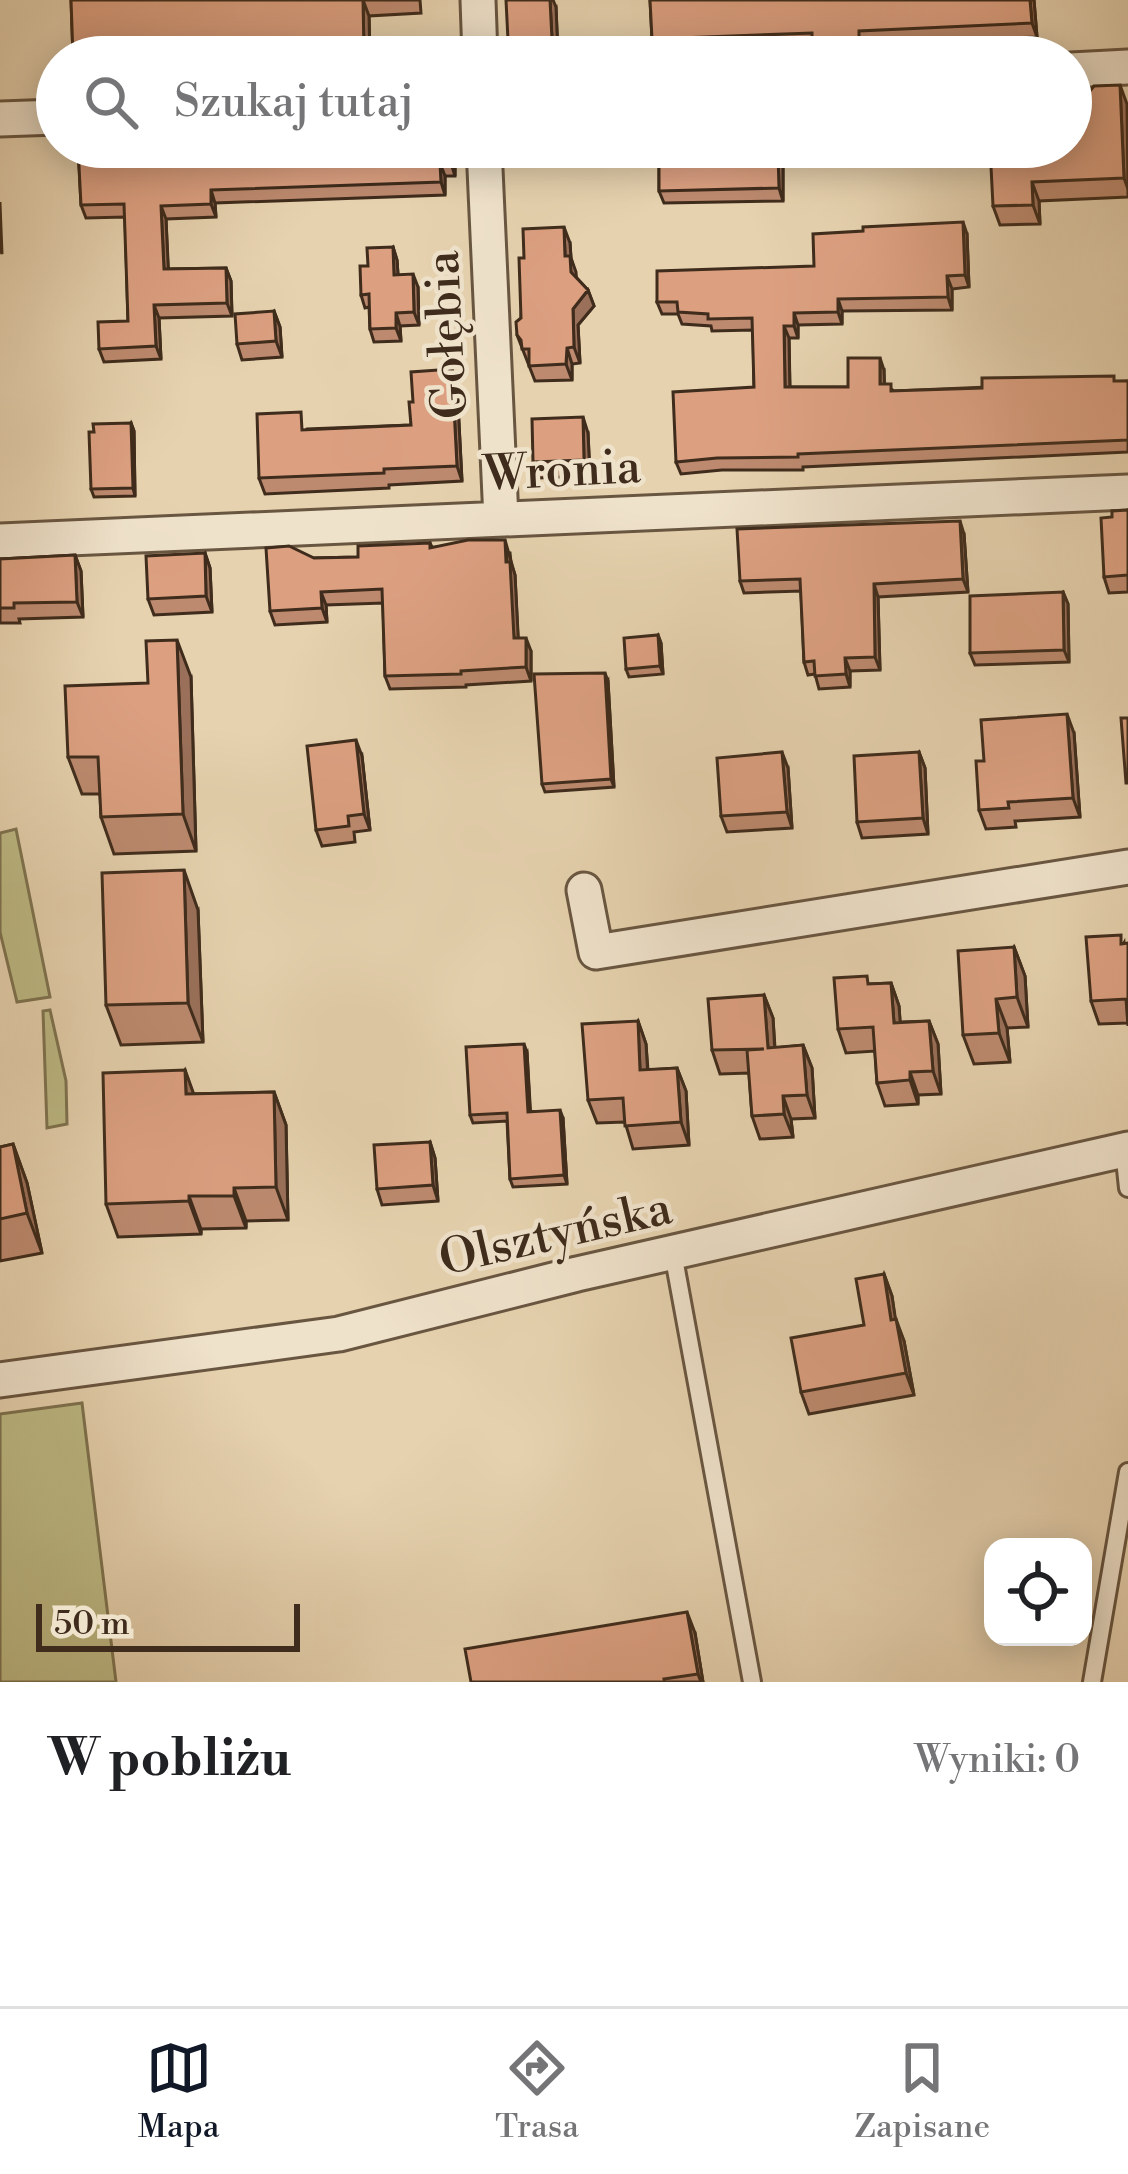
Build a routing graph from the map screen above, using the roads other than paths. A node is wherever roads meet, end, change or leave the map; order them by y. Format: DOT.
graph roads {
  1 [pos="478,0"];
  2 [pos="479,36"];
  3 [pos="1128,67"];
  4 [pos="1092,69"];
  5 [pos="36,118"];
  6 [pos="0,119"];
  7 [pos="485,168"];
  8 [pos="1128,492"];
  9 [pos="501,519"];
  10 [pos="0,541"];
  11 [pos="1128,867"];
  12 [pos="584,890"];
  13 [pos="1126,1149"];
  14 [pos="1128,1188"];
  15 [pos="673,1253"];
  16 [pos="0,1380"];
  17 [pos="1128,1472"];
  18 [pos="752,1682"];
  19 [pos="1092,1682"];
  1 -- 2 [label="street"];
  3 -- 4 [label="street"];
  5 -- 6 [label="street"];
  7 -- 9 [label="street, Gołębia"];
  8 -- 9 [label="street, Wronia"];
  9 -- 10 [label="street, Wronia"];
  11 -- 12 [label="street"];
  13 -- 14 [label="lane"];
  13 -- 15 [label="street, Olsztyńska"];
  15 -- 16 [label="street, Olsztyńska"];
  15 -- 18 [label="lane"];
  17 -- 19 [label="lane"];
}
